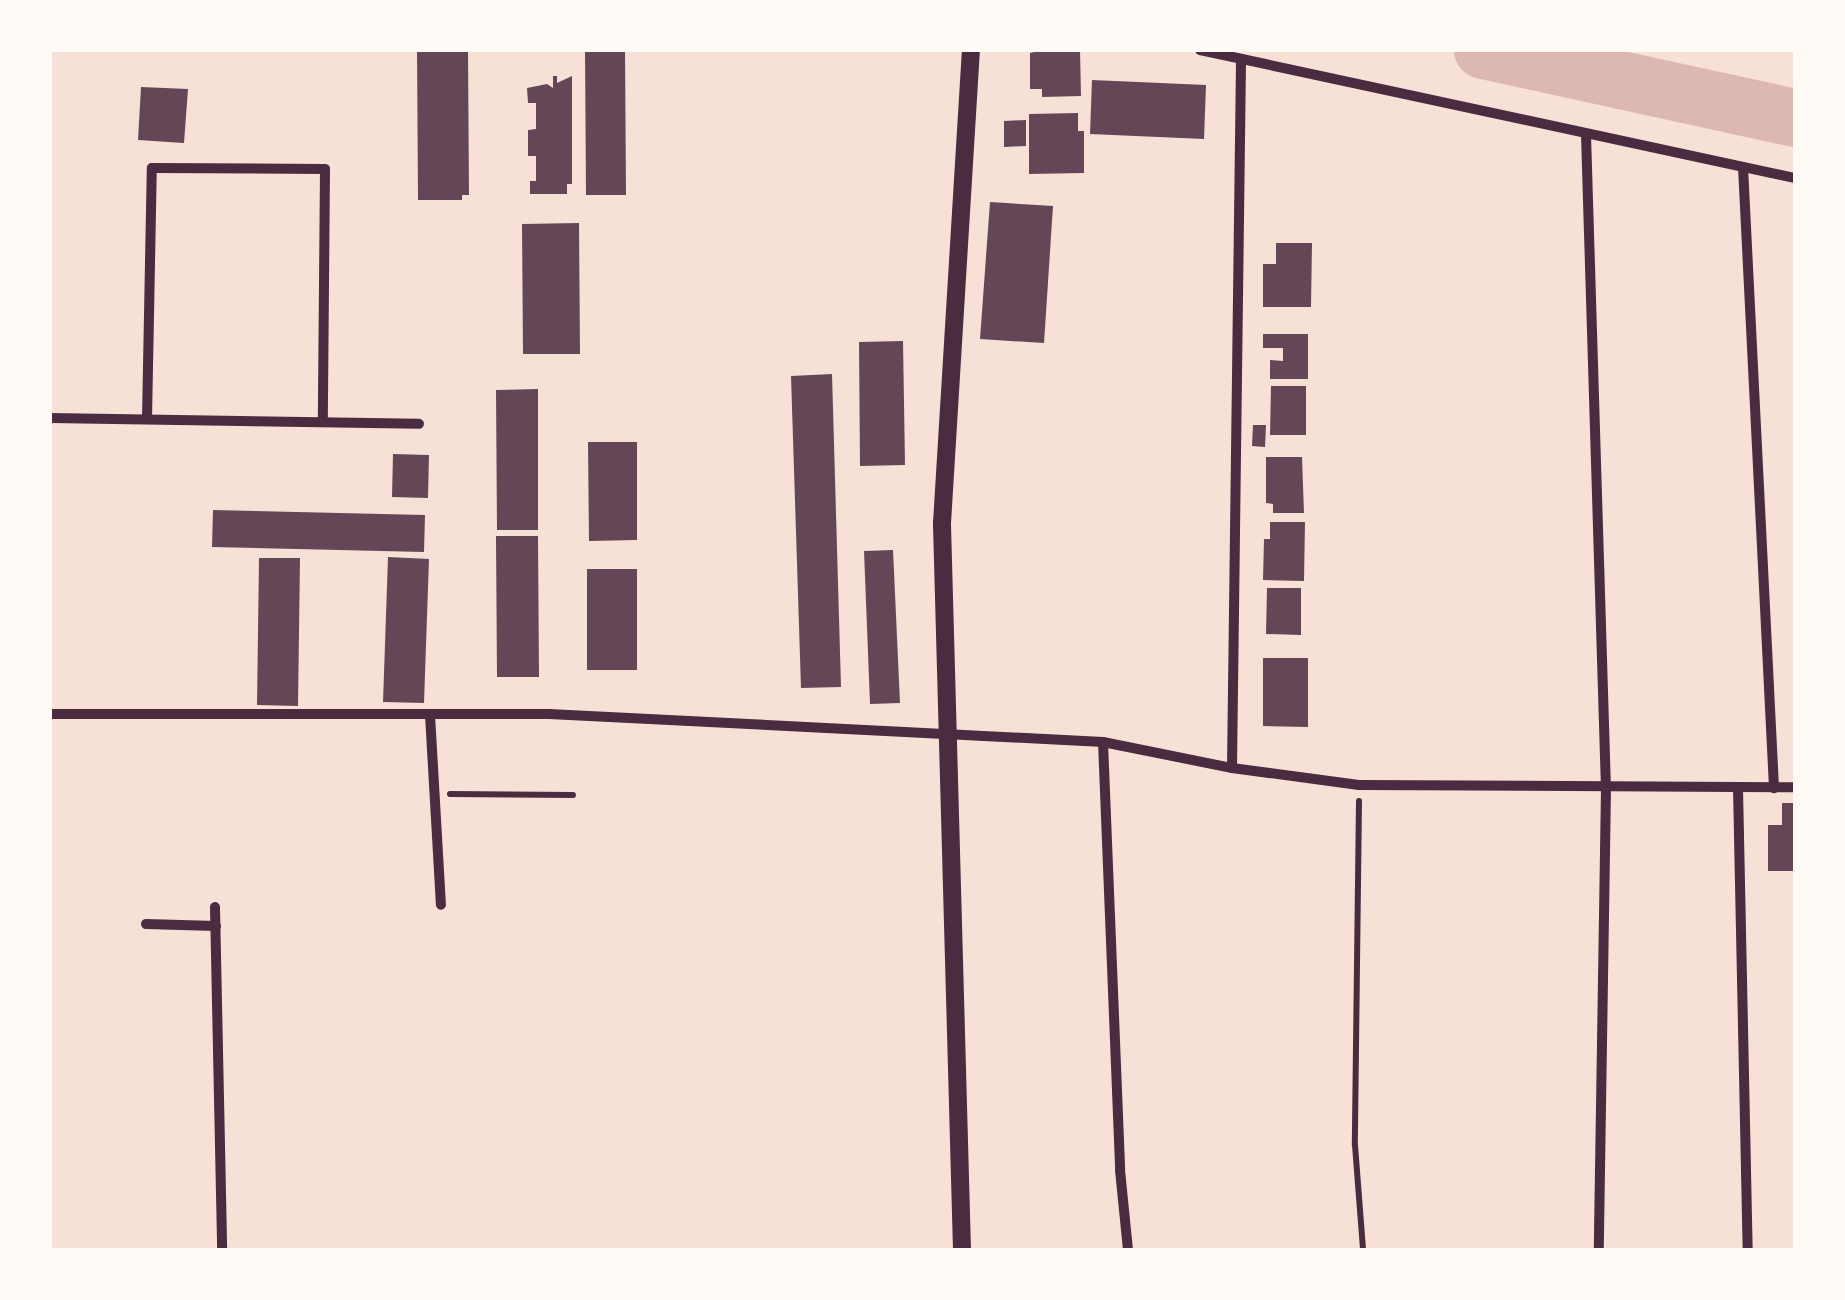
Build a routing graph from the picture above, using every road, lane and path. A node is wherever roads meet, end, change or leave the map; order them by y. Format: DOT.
graph roads {
  1 [pos="972,50"];
  2 [pos="1200,50"];
  3 [pos="1241,59"];
  4 [pos="1586,135"];
  5 [pos="1743,167"];
  6 [pos="1795,178"];
  7 [pos="50,418"];
  8 [pos="147,419"];
  9 [pos="323,422"];
  10 [pos="419,424"];
  11 [pos="50,714"];
  12 [pos="430,715"];
  13 [pos="946,731"];
  14 [pos="1103,742"];
  15 [pos="1232,768"];
  16 [pos="1359,785"];
  17 [pos="1795,787"];
  18 [pos="1606,788"];
  19 [pos="1738,788"];
  20 [pos="1774,788"];
  21 [pos="434,794"];
  22 [pos="574,795"];
  23 [pos="441,906"];
  24 [pos="215,907"];
  25 [pos="146,924"];
  26 [pos="216,926"];
  27 [pos="222,1250"];
  28 [pos="962,1250"];
  29 [pos="1128,1250"];
  30 [pos="1363,1250"];
  31 [pos="1600,1250"];
  32 [pos="1748,1250"];
  1 -- 13 [label="street"];
  2 -- 3 [label="street"];
  3 -- 4 [label="street"];
  3 -- 15 [label="street"];
  4 -- 5 [label="street"];
  4 -- 18 [label="street"];
  5 -- 6 [label="street"];
  5 -- 20 [label="street"];
  7 -- 8 [label="street"];
  8 -- 9 [label="street"];
  8 -- 9 [label="street"];
  9 -- 10 [label="street"];
  11 -- 12 [label="street"];
  12 -- 13 [label="street"];
  12 -- 21 [label="street"];
  13 -- 14 [label="street"];
  13 -- 28 [label="street"];
  14 -- 15 [label="street"];
  14 -- 29 [label="street"];
  15 -- 16 [label="street"];
  16 -- 18 [label="street"];
  16 -- 30 [label="path"];
  17 -- 20 [label="street"];
  18 -- 19 [label="street"];
  18 -- 31 [label="street"];
  19 -- 20 [label="street"];
  19 -- 32 [label="street"];
  21 -- 22 [label="path"];
  21 -- 23 [label="street"];
  24 -- 26 [label="street"];
  25 -- 26 [label="street"];
  26 -- 27 [label="street"];
}
